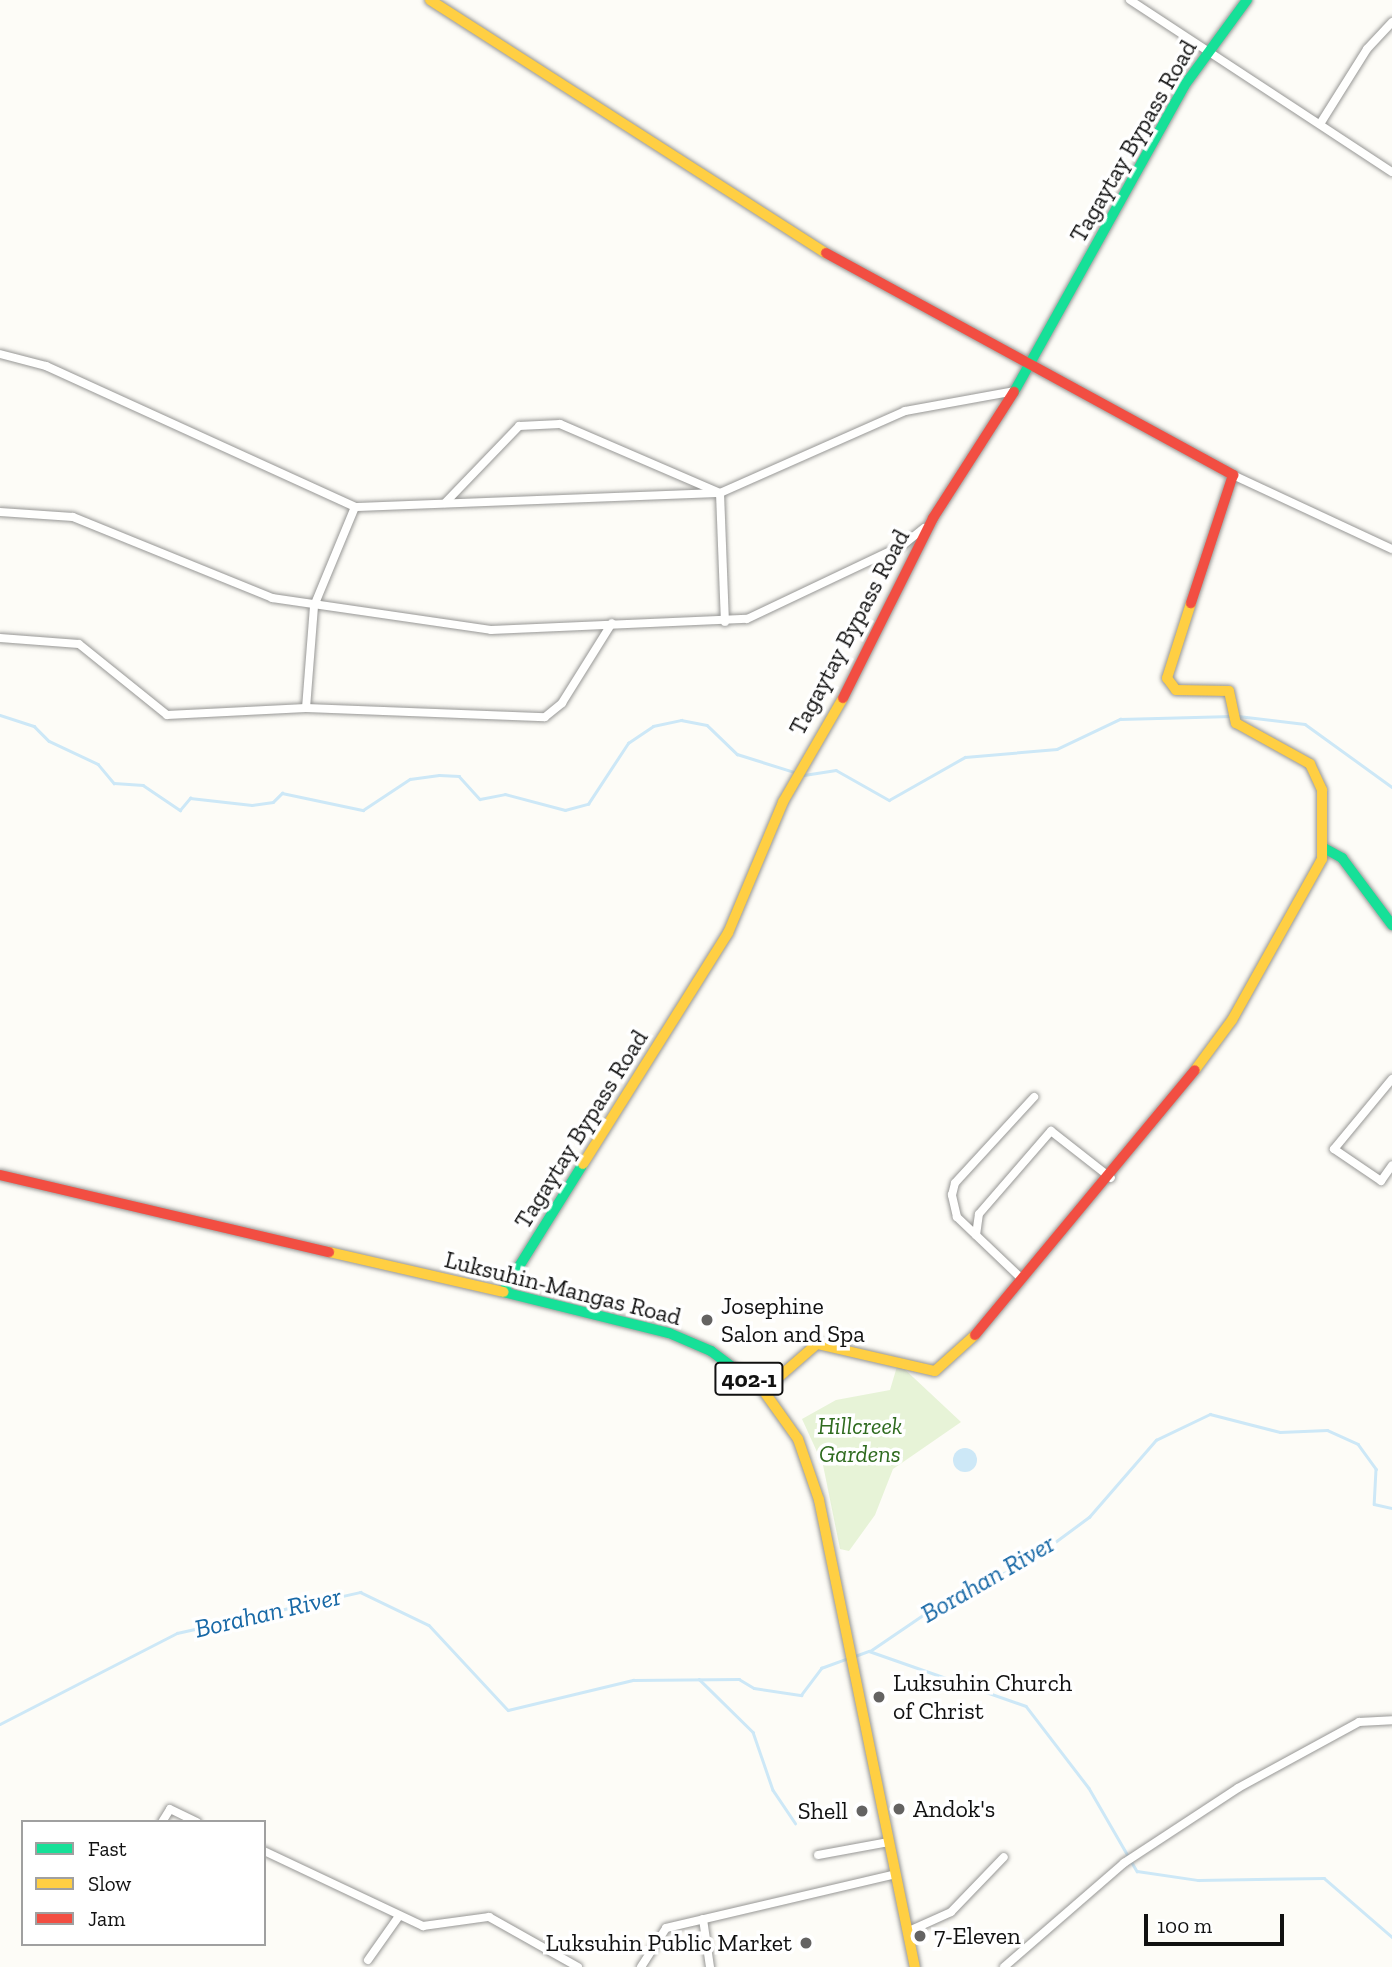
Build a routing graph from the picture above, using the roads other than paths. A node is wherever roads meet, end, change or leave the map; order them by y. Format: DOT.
graph roads {
  1 [pos="430,0"];
  2 [pos="1130,0"];
  3 [pos="1247,0"];
  4 [pos="1392,22"];
  5 [pos="1210,49"];
  6 [pos="1320,124"];
  7 [pos="1392,172"];
  8 [pos="0,354"];
  9 [pos="1029,369"];
  10 [pos="1015,391"];
  11 [pos="1233,475"];
  12 [pos="720,493"];
  13 [pos="445,503"];
  14 [pos="355,507"];
  15 [pos="0,512"];
  16 [pos="933,518"];
  17 [pos="1392,549"];
  18 [pos="314,606"];
  19 [pos="724,622"];
  20 [pos="612,623"];
  21 [pos="0,638"];
  22 [pos="306,708"];
  23 [pos="1324,848"];
  24 [pos="1392,925"];
  25 [pos="1392,1079"];
  26 [pos="1034,1097"];
  27 [pos="1392,1165"];
  28 [pos="0,1175"];
  29 [pos="1111,1178"];
  30 [pos="976,1235"];
  31 [pos="1022,1279"];
  32 [pos="503,1292"];
  33 [pos="764,1390"];
  34 [pos="1392,1720"];
  35 [pos="163,1820"];
  36 [pos="193,1820"];
  37 [pos="889,1842"];
  38 [pos="266,1852"];
  39 [pos="818,1855"];
  40 [pos="1004,1857"];
  41 [pos="897,1874"];
  42 [pos="399,1916"];
  43 [pos="703,1919"];
  44 [pos="909,1931"];
  45 [pos="368,1960"];
  46 [pos="578,1967"];
  47 [pos="641,1967"];
  48 [pos="710,1967"];
  49 [pos="915,1967"];
  50 [pos="1004,1967"];
  1 -- 9 [label="main road"];
  2 -- 5 [label="street"];
  3 -- 5 [label="main road, Tagaytay Bypass Road"];
  4 -- 6 [label="street"];
  5 -- 6 [label="street"];
  5 -- 9 [label="main road, Tagaytay Bypass Road"];
  6 -- 7 [label="street"];
  8 -- 14 [label="street"];
  9 -- 10 [label="main road, Tagaytay Bypass Road"];
  9 -- 11 [label="main road"];
  10 -- 12 [label="street"];
  10 -- 16 [label="main road, Tagaytay Bypass Road"];
  11 -- 17 [label="street"];
  11 -- 23 [label="main road"];
  12 -- 13 [label="street"];
  12 -- 13 [label="street"];
  12 -- 19 [label="street"];
  13 -- 14 [label="street"];
  14 -- 18 [label="street"];
  15 -- 18 [label="street"];
  16 -- 19 [label="street"];
  16 -- 32 [label="main road, Tagaytay Bypass Road"];
  18 -- 20 [label="street"];
  18 -- 22 [label="street"];
  19 -- 20 [label="street"];
  20 -- 22 [label="street"];
  21 -- 22 [label="street"];
  23 -- 24 [label="main road"];
  23 -- 29 [label="main road"];
  25 -- 27 [label="street"];
  26 -- 30 [label="street"];
  28 -- 32 [label="main road, Luksuhin-Mangas Road / 402-1"];
  29 -- 30 [label="street"];
  29 -- 31 [label="main road"];
  30 -- 31 [label="street"];
  31 -- 33 [label="main road"];
  32 -- 33 [label="main road, Luksuhin-Mangas Road / 402-1"];
  33 -- 37 [label="main road, Luksuhin-Mangas Road / 402-1"];
  34 -- 50 [label="street"];
  35 -- 36 [label="street"];
  37 -- 39 [label="street"];
  37 -- 41 [label="main road, Luksuhin-Mangas Road / 402-1"];
  38 -- 42 [label="street"];
  40 -- 44 [label="street"];
  41 -- 43 [label="street"];
  41 -- 44 [label="main road, Luksuhin-Mangas Road / 402-1"];
  42 -- 45 [label="street"];
  42 -- 46 [label="street"];
  43 -- 47 [label="street"];
  43 -- 48 [label="street"];
  44 -- 49 [label="main road, Luksuhin-Mangas Road / 402-1"];
}
